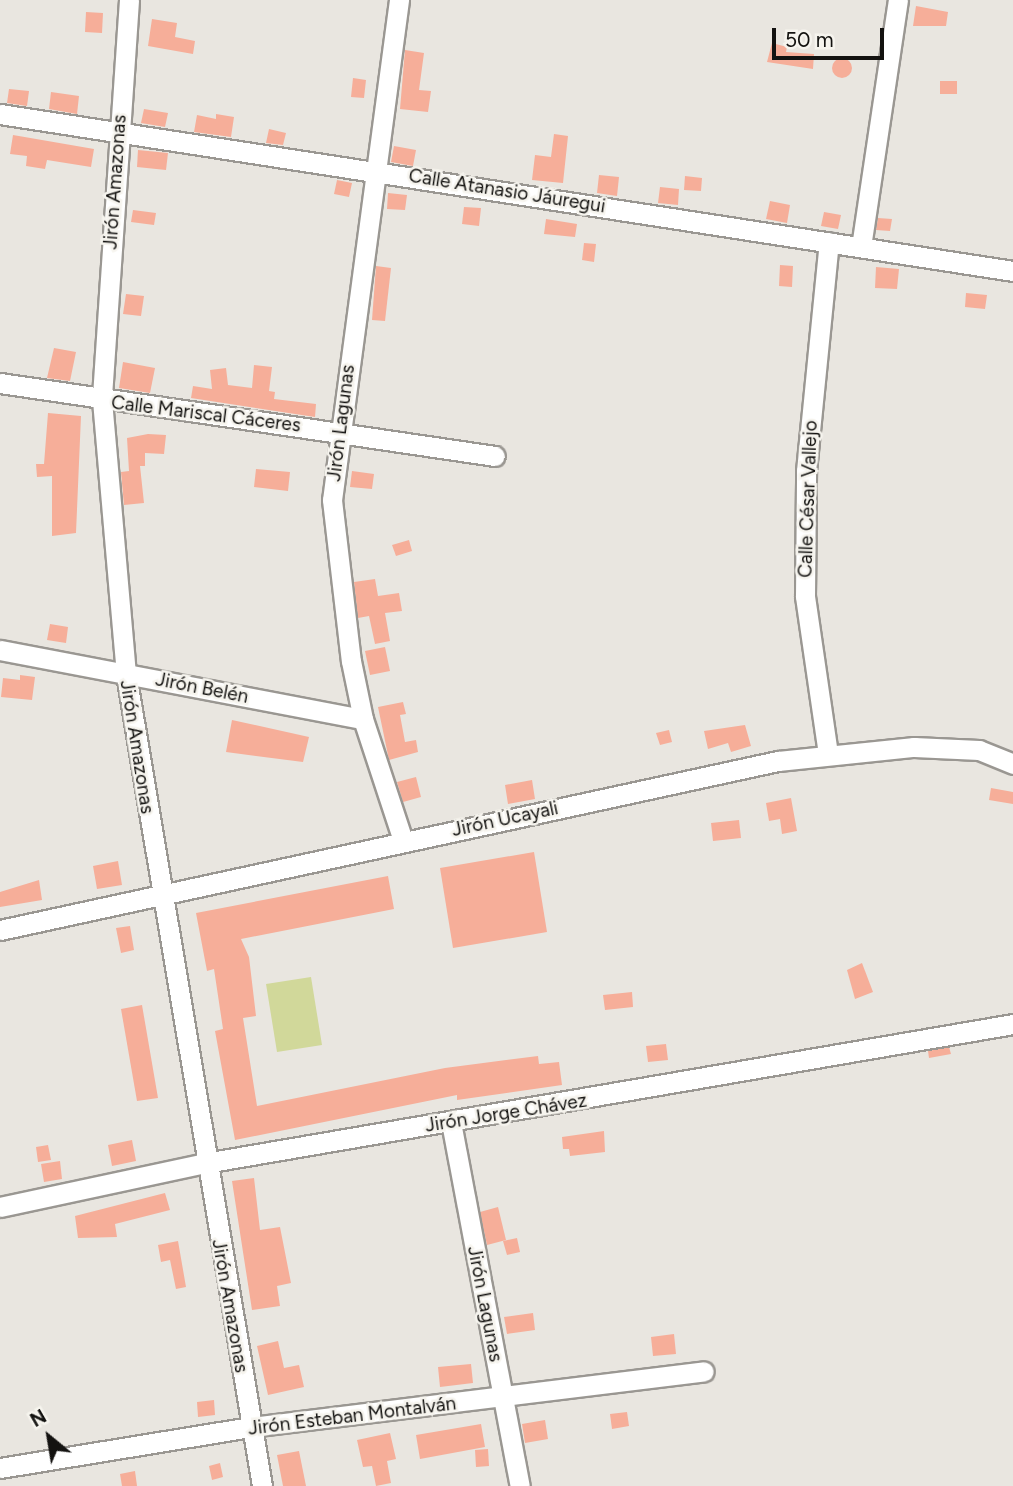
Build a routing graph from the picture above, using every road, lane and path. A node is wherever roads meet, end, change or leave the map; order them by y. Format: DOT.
graph roads {
  1 [pos="130,0"];
  2 [pos="400,0"];
  3 [pos="898,0"];
  4 [pos="0,114"];
  5 [pos="118,129"];
  6 [pos="375,170"];
  7 [pos="829,242"];
  8 [pos="861,247"];
  9 [pos="1013,271"];
  10 [pos="0,383"];
  11 [pos="102,400"];
  12 [pos="339,430"];
  13 [pos="495,456"];
  14 [pos="0,650"];
  15 [pos="126,674"];
  16 [pos="363,719"];
  17 [pos="828,754"];
  18 [pos="1013,764"];
  19 [pos="403,841"];
  20 [pos="160,895"];
  21 [pos="0,930"];
  22 [pos="1013,1024"];
  23 [pos="451,1122"];
  24 [pos="205,1163"];
  25 [pos="0,1206"];
  26 [pos="704,1371"];
  27 [pos="503,1399"];
  28 [pos="251,1427"];
  29 [pos="0,1468"];
  30 [pos="262,1486"];
  31 [pos="520,1486"];
  1 -- 5 [label="street, Jirón Amazonas"];
  2 -- 6 [label="street, Jirón Lagunas"];
  3 -- 8 [label="street"];
  4 -- 5 [label="street, Calle Atanasio Jáuregui"];
  5 -- 6 [label="street, Calle Atanasio Jáuregui"];
  5 -- 11 [label="street, Jirón Amazonas"];
  6 -- 7 [label="street, Calle Atanasio Jáuregui"];
  6 -- 12 [label="street, Jirón Lagunas"];
  7 -- 8 [label="street, Calle Atanasio Jáuregui"];
  7 -- 17 [label="street, Calle César Vallejo"];
  8 -- 9 [label="street, Calle Atanasio Jáuregui"];
  10 -- 11 [label="street, Calle Mariscal Cáceres"];
  11 -- 12 [label="street, Calle Mariscal Cáceres"];
  11 -- 15 [label="street, Jirón Amazonas"];
  12 -- 13 [label="street, Calle Mariscal Cáceres"];
  12 -- 16 [label="street, Jirón Lagunas"];
  14 -- 15 [label="street, Jirón Belén"];
  15 -- 16 [label="street, Jirón Belén"];
  15 -- 20 [label="street, Jirón Amazonas"];
  16 -- 19 [label="street, Jirón Lagunas"];
  17 -- 18 [label="street, Jirón Ucayali"];
  17 -- 19 [label="street, Jirón Ucayali"];
  19 -- 20 [label="street, Jirón Ucayali"];
  20 -- 21 [label="street, Jirón Ucayali"];
  20 -- 24 [label="street, Jirón Amazonas"];
  22 -- 23 [label="street, Jirón Jorge Chávez"];
  23 -- 24 [label="street, Jirón Jorge Chávez"];
  23 -- 27 [label="street, Jirón Lagunas"];
  24 -- 25 [label="street, Jirón Jorge Chávez"];
  24 -- 28 [label="street, Jirón Amazonas"];
  26 -- 27 [label="street, Jirón Esteban Montalván"];
  27 -- 28 [label="street, Jirón Esteban Montalván"];
  27 -- 31 [label="street, Jirón Lagunas"];
  28 -- 29 [label="street, Jirón Esteban Montalván"];
  28 -- 30 [label="street, Jirón Amazonas"];
}
